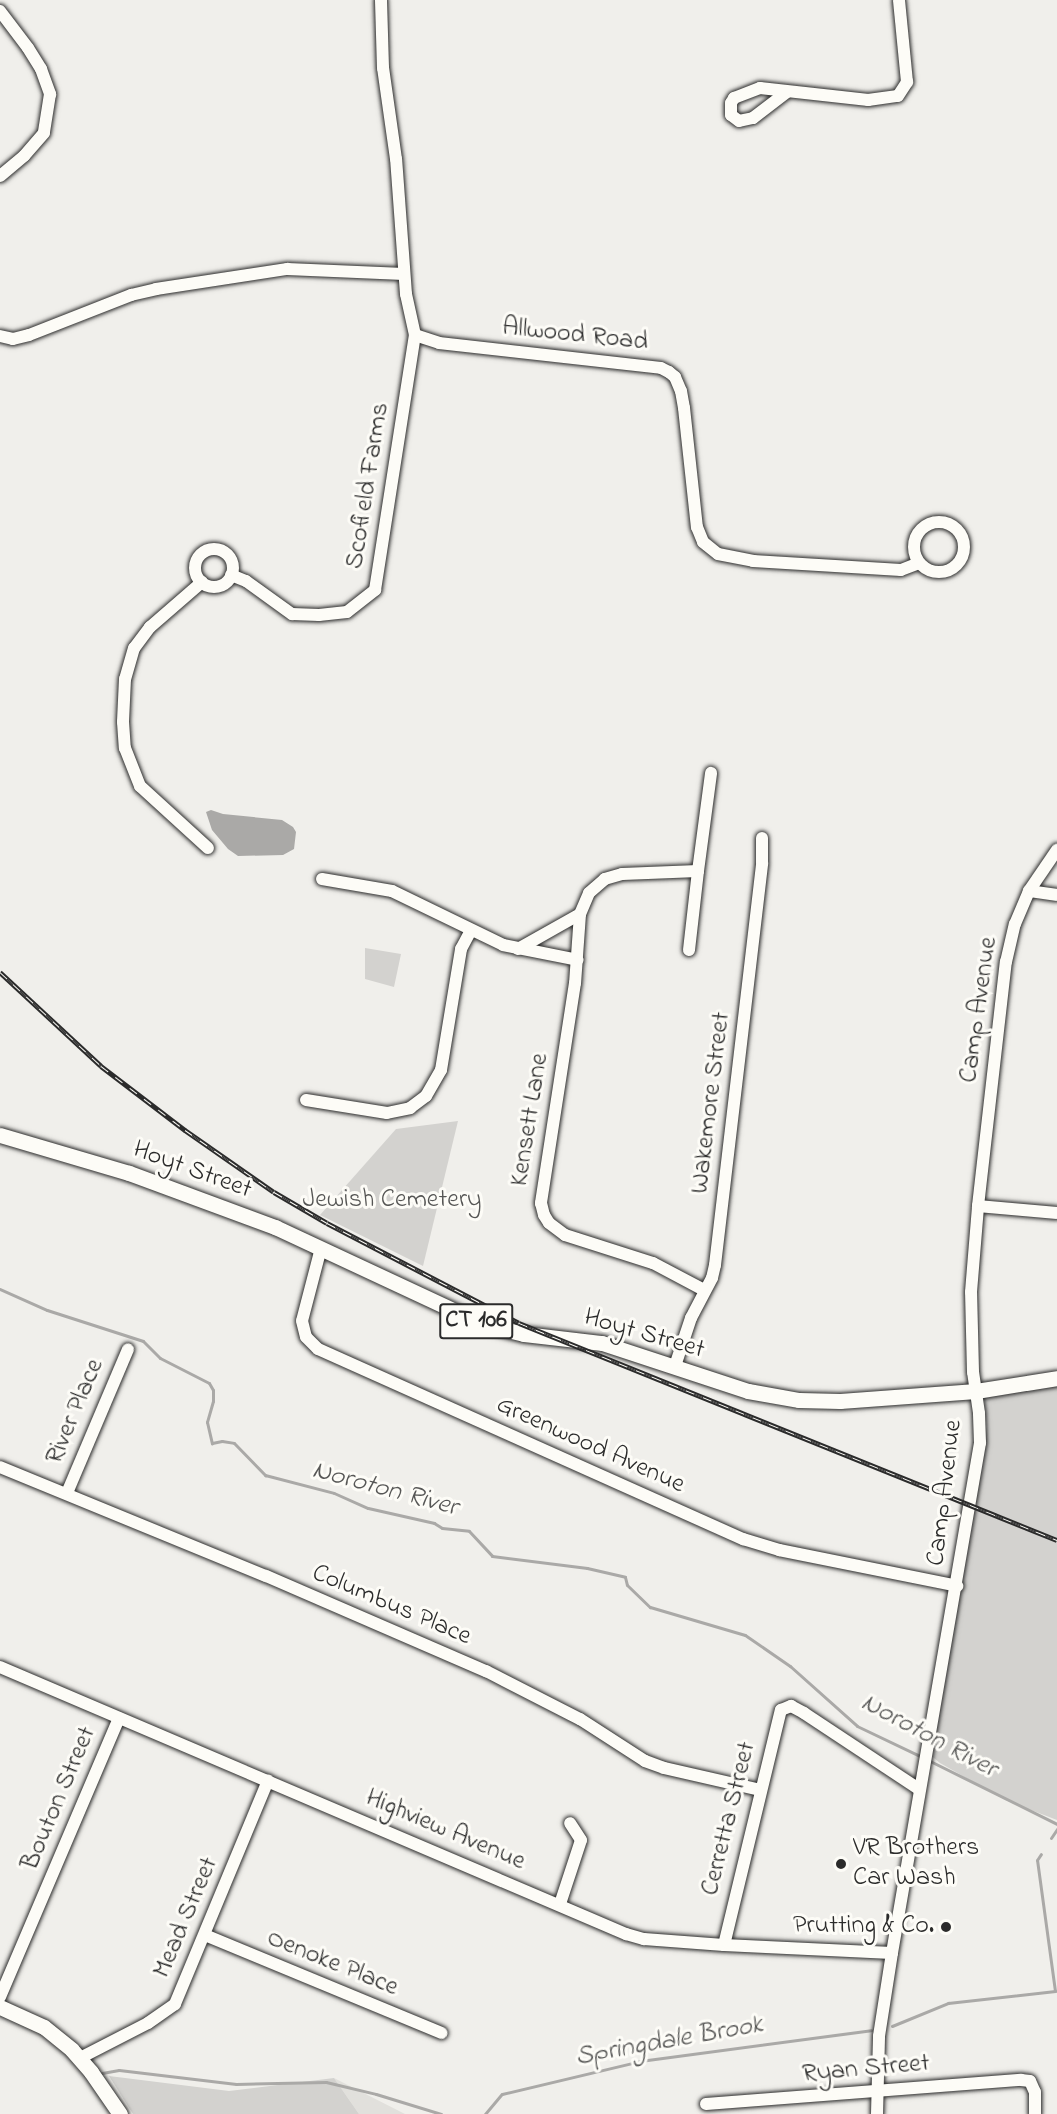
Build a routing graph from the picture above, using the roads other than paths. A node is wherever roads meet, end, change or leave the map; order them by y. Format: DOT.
graph roads {
  1 [pos="381,0"];
  2 [pos="899,0"];
  3 [pos="0,11"];
  4 [pos="788,92"];
  5 [pos="0,176"];
  6 [pos="404,274"];
  7 [pos="415,335"];
  8 [pos="0,336"];
  9 [pos="919,563"];
  10 [pos="231,575"];
  11 [pos="202,582"];
  12 [pos="711,773"];
  13 [pos="762,838"];
  14 [pos="208,848"];
  15 [pos="1057,850"];
  16 [pos="698,871"];
  17 [pos="322,879"];
  18 [pos="1029,891"];
  19 [pos="1057,895"];
  20 [pos="580,914"];
  21 [pos="471,930"];
  22 [pos="518,949"];
  23 [pos="689,950"];
  24 [pos="578,960"];
  25 [pos="306,1100"];
  26 [pos="0,1135"];
  27 [pos="978,1206"];
  28 [pos="1057,1213"];
  29 [pos="321,1248"];
  30 [pos="704,1290"];
  31 [pos="128,1349"];
  32 [pos="675,1366"];
  33 [pos="1057,1378"];
  34 [pos="976,1391"];
  35 [pos="0,1467"];
  36 [pos="67,1493"];
  37 [pos="957,1586"];
  38 [pos="0,1667"];
  39 [pos="119,1718"];
  40 [pos="268,1781"];
  41 [pos="919,1789"];
  42 [pos="760,1790"];
  43 [pos="570,1823"];
  44 [pos="560,1904"];
  45 [pos="205,1935"];
  46 [pos="724,1945"];
  47 [pos="892,1953"];
  48 [pos="0,1997"];
  49 [pos="0,2007"];
  50 [pos="442,2033"];
  51 [pos="80,2058"];
  52 [pos="877,2091"];
  53 [pos="706,2104"];
  54 [pos="120,2114"];
  55 [pos="877,2114"];
  56 [pos="1035,2114"];
  1 -- 6 [label="street"];
  2 -- 4 [label="street"];
  3 -- 5 [label="street"];
  6 -- 7 [label="street"];
  6 -- 8 [label="street"];
  7 -- 9 [label="street, Allwood Road"];
  7 -- 10 [label="street, Scofield Farms"];
  9 -- 9 [label="street, Allwood Road"];
  10 -- 11 [label="street"];
  10 -- 11 [label="street"];
  11 -- 14 [label="street"];
  12 -- 16 [label="street"];
  13 -- 30 [label="street, Wakemore Street"];
  15 -- 18 [label="street, Camp Avenue"];
  16 -- 20 [label="street, Kensett Lane"];
  16 -- 23 [label="street"];
  17 -- 21 [label="street"];
  18 -- 19 [label="street"];
  18 -- 27 [label="street, Camp Avenue"];
  20 -- 22 [label="street"];
  20 -- 24 [label="street, Kensett Lane"];
  21 -- 22 [label="street"];
  21 -- 25 [label="street"];
  22 -- 24 [label="street"];
  24 -- 30 [label="street, Kensett Lane"];
  26 -- 29 [label="main road, Hoyt Street / CT 106"];
  27 -- 28 [label="street"];
  27 -- 34 [label="street, Camp Avenue"];
  29 -- 32 [label="main road, Hoyt Street / CT 106"];
  29 -- 37 [label="street, Greenwood Avenue"];
  30 -- 32 [label="street, Wakemore Street"];
  31 -- 36 [label="street, River Place"];
  32 -- 34 [label="main road, Hoyt Street / CT 106"];
  33 -- 34 [label="main road, Hoyt Street / CT 106"];
  34 -- 37 [label="street, Camp Avenue"];
  35 -- 36 [label="street, Columbus Place"];
  36 -- 42 [label="street, Columbus Place"];
  37 -- 41 [label="street, Camp Avenue"];
  38 -- 39 [label="street, Highview Avenue"];
  39 -- 40 [label="street, Highview Avenue"];
  39 -- 48 [label="street, Bouton Street"];
  40 -- 44 [label="street, Highview Avenue"];
  40 -- 45 [label="street, Mead Street"];
  41 -- 42 [label="street, Cerretta Street"];
  41 -- 47 [label="street, Camp Avenue"];
  42 -- 46 [label="street, Cerretta Street"];
  43 -- 44 [label="street"];
  44 -- 46 [label="street, Highview Avenue"];
  45 -- 50 [label="street, Oenoke Place"];
  45 -- 51 [label="street, Mead Street"];
  46 -- 47 [label="street, Highview Avenue"];
  47 -- 52 [label="street, Camp Avenue"];
  49 -- 51 [label="main road"];
  51 -- 54 [label="main road"];
  52 -- 53 [label="street, Ryan Street"];
  52 -- 55 [label="street, Camp Avenue"];
  52 -- 56 [label="street, Ryan Street"];
}
